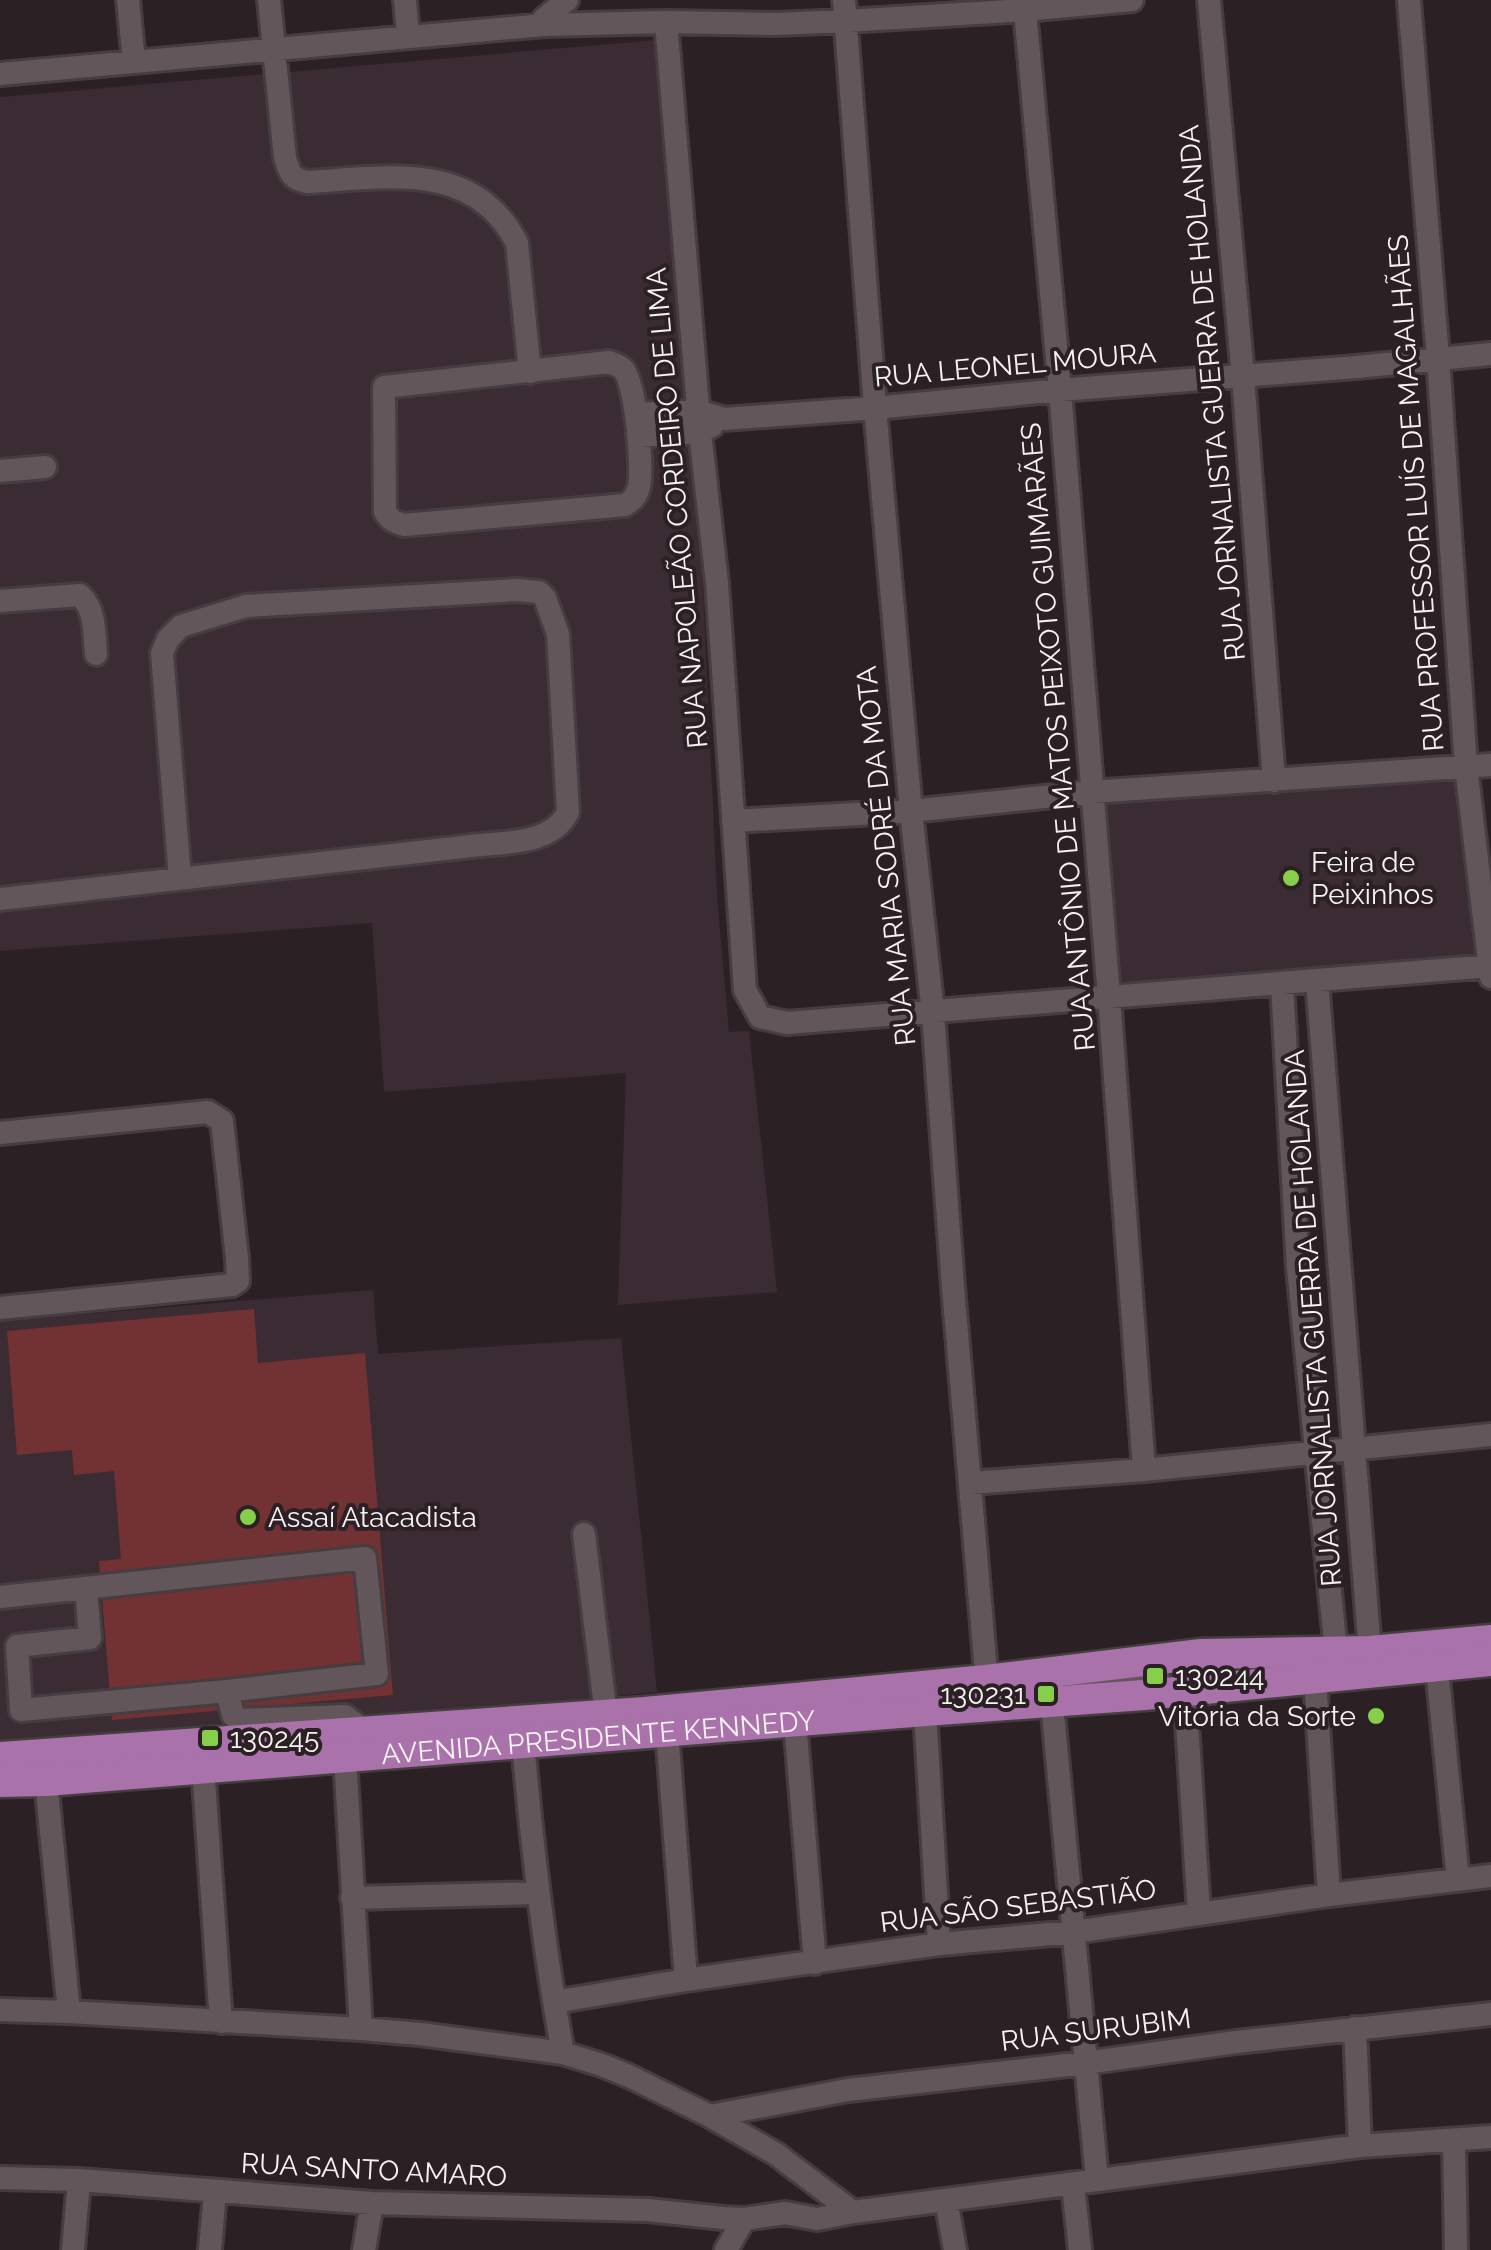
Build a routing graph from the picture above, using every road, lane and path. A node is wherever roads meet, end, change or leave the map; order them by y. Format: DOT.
graph roads {
  1 [pos="128,0"];
  2 [pos="269,0"];
  3 [pos="405,0"];
  4 [pos="567,0"];
  5 [pos="1132,0"];
  6 [pos="1208,0"];
  7 [pos="1409,0"];
  8 [pos="1024,5"];
  9 [pos="846,11"];
  10 [pos="544,15"];
  11 [pos="666,22"];
  12 [pos="408,36"];
  13 [pos="274,49"];
  14 [pos="134,62"];
  15 [pos="0,74"];
  16 [pos="1491,354"];
  17 [pos="1438,358"];
  18 [pos="530,372"];
  19 [pos="1243,376"];
  20 [pos="1060,390"];
  21 [pos="875,408"];
  22 [pos="699,422"];
  23 [pos="637,425"];
  24 [pos="45,467"];
  25 [pos="0,472"];
  26 [pos="0,601"];
  27 [pos="96,654"];
  28 [pos="1491,765"];
  29 [pos="1466,767"];
  30 [pos="1274,781"];
  31 [pos="1092,792"];
  32 [pos="911,811"];
  33 [pos="733,820"];
  34 [pos="180,878"];
  35 [pos="0,899"];
  36 [pos="1490,966"];
  37 [pos="1317,980"];
  38 [pos="1491,981"];
  39 [pos="1282,984"];
  40 [pos="1109,996"];
  41 [pos="933,1013"];
  42 [pos="1329,1124"];
  43 [pos="1290,1126"];
  44 [pos="0,1133"];
  45 [pos="1339,1266"];
  46 [pos="1298,1268"];
  47 [pos="0,1308"];
  48 [pos="1491,1436"];
  49 [pos="1352,1450"];
  50 [pos="1316,1454"];
  51 [pos="1144,1470"];
  52 [pos="970,1483"];
  53 [pos="584,1534"];
  54 [pos="86,1588"];
  55 [pos="0,1597"];
  56 [pos="1491,1640"];
  57 [pos="1370,1651"];
  58 [pos="1336,1652"];
  59 [pos="1491,1662"];
  60 [pos="1437,1668"];
  61 [pos="1315,1678"];
  62 [pos="1190,1690"];
  63 [pos="227,1691"];
  64 [pos="988,1694"];
  65 [pos="1052,1703"];
  66 [pos="925,1711"];
  67 [pos="606,1715"];
  68 [pos="795,1722"];
  69 [pos="366,1732"];
  70 [pos="667,1732"];
  71 [pos="523,1742"];
  72 [pos="0,1757"];
  73 [pos="346,1757"];
  74 [pos="203,1767"];
  75 [pos="46,1780"];
  76 [pos="0,1782"];
  77 [pos="1491,1876"];
  78 [pos="1458,1880"];
  79 [pos="538,1893"];
  80 [pos="1329,1895"];
  81 [pos="352,1898"];
  82 [pos="1199,1913"];
  83 [pos="1074,1932"];
  84 [pos="939,1944"];
  85 [pos="814,1962"];
  86 [pos="686,1980"];
  87 [pos="554,2002"];
  88 [pos="0,2010"];
  89 [pos="69,2012"];
  90 [pos="1491,2014"];
  91 [pos="221,2022"];
  92 [pos="1355,2028"];
  93 [pos="360,2030"];
  94 [pos="564,2053"];
  95 [pos="1085,2063"];
  96 [pos="710,2116"];
  97 [pos="1491,2137"];
  98 [pos="1454,2140"];
  99 [pos="1360,2146"];
  100 [pos="0,2178"];
  101 [pos="79,2180"];
  102 [pos="1097,2180"];
  103 [pos="1073,2185"];
  104 [pos="215,2192"];
  105 [pos="946,2200"];
  106 [pos="372,2203"];
  107 [pos="853,2212"];
  108 [pos="744,2219"];
  109 [pos="73,2250"];
  110 [pos="210,2250"];
  111 [pos="364,2250"];
  112 [pos="726,2250"];
  113 [pos="956,2250"];
  114 [pos="1080,2250"];
  115 [pos="1456,2250"];
  1 -- 14 [label="street"];
  2 -- 13 [label="street"];
  3 -- 12 [label="street"];
  4 -- 10 [label="street"];
  5 -- 8 [label="street"];
  6 -- 19 [label="street, RUA JORNALISTA GUERRA DE HOLANDA"];
  7 -- 17 [label="street, RUA PROFESSOR LUÍS DE MAGALHÃES"];
  8 -- 9 [label="street"];
  8 -- 20 [label="street, RUA ANTÔNIO DE MATOS PEIXOTO GUIMARÃES"];
  9 -- 11 [label="street"];
  9 -- 21 [label="street, RUA MARIA SODRÉ DA MOTA"];
  10 -- 11 [label="street"];
  10 -- 12 [label="street"];
  11 -- 22 [label="street, RUA NAPOLEÃO CORDEIRO DE LIMA"];
  12 -- 13 [label="street"];
  13 -- 14 [label="street"];
  13 -- 18 [label="street"];
  14 -- 15 [label="street"];
  16 -- 17 [label="street, RUA LEONEL MOURA"];
  17 -- 19 [label="street, RUA LEONEL MOURA"];
  17 -- 29 [label="street, RUA PROFESSOR LUÍS DE MAGALHÃES"];
  18 -- 23 [label="street"];
  18 -- 23 [label="street"];
  19 -- 20 [label="street, RUA LEONEL MOURA"];
  19 -- 30 [label="street, RUA JORNALISTA GUERRA DE HOLANDA"];
  20 -- 21 [label="street, RUA LEONEL MOURA"];
  20 -- 31 [label="street, RUA ANTÔNIO DE MATOS PEIXOTO GUIMARÃES"];
  21 -- 22 [label="street, RUA LEONEL MOURA"];
  21 -- 32 [label="street, RUA MARIA SODRÉ DA MOTA"];
  22 -- 23 [label="street"];
  22 -- 33 [label="street, RUA NAPOLEÃO CORDEIRO DE LIMA"];
  24 -- 25 [label="street"];
  26 -- 27 [label="street"];
  28 -- 29 [label="street"];
  29 -- 30 [label="street"];
  29 -- 36 [label="street, RUA PROFESSOR LUÍS DE MAGALHÃES"];
  30 -- 31 [label="street"];
  31 -- 32 [label="street"];
  31 -- 40 [label="street, RUA ANTÔNIO DE MATOS PEIXOTO GUIMARÃES"];
  32 -- 33 [label="street"];
  32 -- 41 [label="street, RUA MARIA SODRÉ DA MOTA"];
  33 -- 41 [label="street, RUA NAPOLEÃO CORDEIRO DE LIMA"];
  34 -- 34 [label="street"];
  34 -- 35 [label="street"];
  36 -- 37 [label="street"];
  36 -- 38 [label="street, RUA PROFESSOR LUÍS DE MAGALHÃES"];
  37 -- 39 [label="street"];
  37 -- 42 [label="street, RUA JORNALISTA GUERRA DE HOLANDA"];
  39 -- 40 [label="street"];
  39 -- 43 [label="street, RUA JORNALISTA GUERRA DE HOLANDA"];
  40 -- 41 [label="street"];
  40 -- 51 [label="street, RUA ANTÔNIO DE MATOS PEIXOTO GUIMARÃES"];
  41 -- 52 [label="street, RUA MARIA SODRÉ DA MOTA"];
  42 -- 43 [label="street"];
  42 -- 45 [label="street, RUA JORNALISTA GUERRA DE HOLANDA"];
  43 -- 46 [label="street, RUA JORNALISTA GUERRA DE HOLANDA"];
  44 -- 47 [label="street"];
  45 -- 46 [label="street"];
  45 -- 49 [label="street, RUA JORNALISTA GUERRA DE HOLANDA"];
  46 -- 50 [label="street, RUA JORNALISTA GUERRA DE HOLANDA"];
  48 -- 49 [label="street"];
  49 -- 50 [label="street"];
  49 -- 57 [label="street, RUA JORNALISTA GUERRA DE HOLANDA"];
  50 -- 51 [label="street"];
  50 -- 58 [label="street, RUA JORNALISTA GUERRA DE HOLANDA"];
  51 -- 52 [label="street"];
  52 -- 64 [label="street, RUA MARIA SODRÉ DA MOTA"];
  53 -- 67 [label="street"];
  54 -- 55 [label="street"];
  54 -- 63 [label="street"];
  54 -- 63 [label="street"];
  56 -- 57 [label="main road, AVENIDA PRESIDENTE KENNEDY"];
  57 -- 58 [label="main road, AVENIDA PRESIDENTE KENNEDY"];
  58 -- 64 [label="main road, AVENIDA PRESIDENTE KENNEDY"];
  59 -- 60 [label="main road, AVENIDA PRESIDENTE KENNEDY"];
  60 -- 61 [label="main road, AVENIDA PRESIDENTE KENNEDY"];
  60 -- 78 [label="street"];
  61 -- 62 [label="main road, AVENIDA PRESIDENTE KENNEDY"];
  61 -- 80 [label="street"];
  62 -- 65 [label="main road, AVENIDA PRESIDENTE KENNEDY"];
  62 -- 82 [label="street"];
  63 -- 69 [label="street"];
  64 -- 65 [label="main road, AVENIDA PRESIDENTE KENNEDY"];
  64 -- 66 [label="main road, AVENIDA PRESIDENTE KENNEDY"];
  64 -- 67 [label="main road, AVENIDA PRESIDENTE KENNEDY"];
  65 -- 83 [label="street"];
  66 -- 68 [label="main road, AVENIDA PRESIDENTE KENNEDY"];
  66 -- 84 [label="street"];
  67 -- 69 [label="main road, AVENIDA PRESIDENTE KENNEDY"];
  68 -- 70 [label="main road, AVENIDA PRESIDENTE KENNEDY"];
  68 -- 85 [label="street"];
  69 -- 72 [label="main road, AVENIDA PRESIDENTE KENNEDY"];
  70 -- 71 [label="main road, AVENIDA PRESIDENTE KENNEDY"];
  70 -- 86 [label="street"];
  71 -- 73 [label="main road, AVENIDA PRESIDENTE KENNEDY"];
  71 -- 79 [label="street"];
  73 -- 74 [label="main road, AVENIDA PRESIDENTE KENNEDY"];
  73 -- 81 [label="street"];
  74 -- 75 [label="main road, AVENIDA PRESIDENTE KENNEDY"];
  74 -- 91 [label="street"];
  75 -- 76 [label="main road, AVENIDA PRESIDENTE KENNEDY"];
  75 -- 89 [label="street"];
  77 -- 78 [label="street, RUA SÃO SEBASTIÃO"];
  78 -- 80 [label="street, RUA SÃO SEBASTIÃO"];
  79 -- 81 [label="street"];
  79 -- 87 [label="street"];
  80 -- 82 [label="street, RUA SÃO SEBASTIÃO"];
  81 -- 93 [label="street"];
  82 -- 83 [label="street, RUA SÃO SEBASTIÃO"];
  83 -- 84 [label="street, RUA SÃO SEBASTIÃO"];
  83 -- 95 [label="street"];
  84 -- 85 [label="street, RUA SÃO SEBASTIÃO"];
  85 -- 86 [label="street, RUA SÃO SEBASTIÃO"];
  86 -- 87 [label="street, RUA SÃO SEBASTIÃO"];
  87 -- 94 [label="street"];
  88 -- 89 [label="street"];
  89 -- 91 [label="street"];
  90 -- 92 [label="street, RUA SURUBIM"];
  91 -- 93 [label="street"];
  92 -- 95 [label="street, RUA SURUBIM"];
  92 -- 99 [label="street"];
  93 -- 94 [label="street"];
  94 -- 96 [label="street"];
  95 -- 96 [label="street, RUA SURUBIM"];
  95 -- 102 [label="street"];
  96 -- 107 [label="street"];
  97 -- 98 [label="street, RUA SANTO AMARO"];
  98 -- 99 [label="street, RUA SANTO AMARO"];
  98 -- 115 [label="street"];
  99 -- 102 [label="street, RUA SANTO AMARO"];
  100 -- 101 [label="street, RUA SANTO AMARO"];
  101 -- 104 [label="street, RUA SANTO AMARO"];
  101 -- 109 [label="street"];
  102 -- 103 [label="street, RUA SANTO AMARO"];
  103 -- 105 [label="street, RUA SANTO AMARO"];
  103 -- 114 [label="street"];
  104 -- 106 [label="street, RUA SANTO AMARO"];
  104 -- 110 [label="street"];
  105 -- 107 [label="street, RUA SANTO AMARO"];
  105 -- 113 [label="street"];
  106 -- 108 [label="street, RUA SANTO AMARO"];
  106 -- 111 [label="street"];
  107 -- 108 [label="street, RUA SANTO AMARO"];
  108 -- 112 [label="street"];
}
